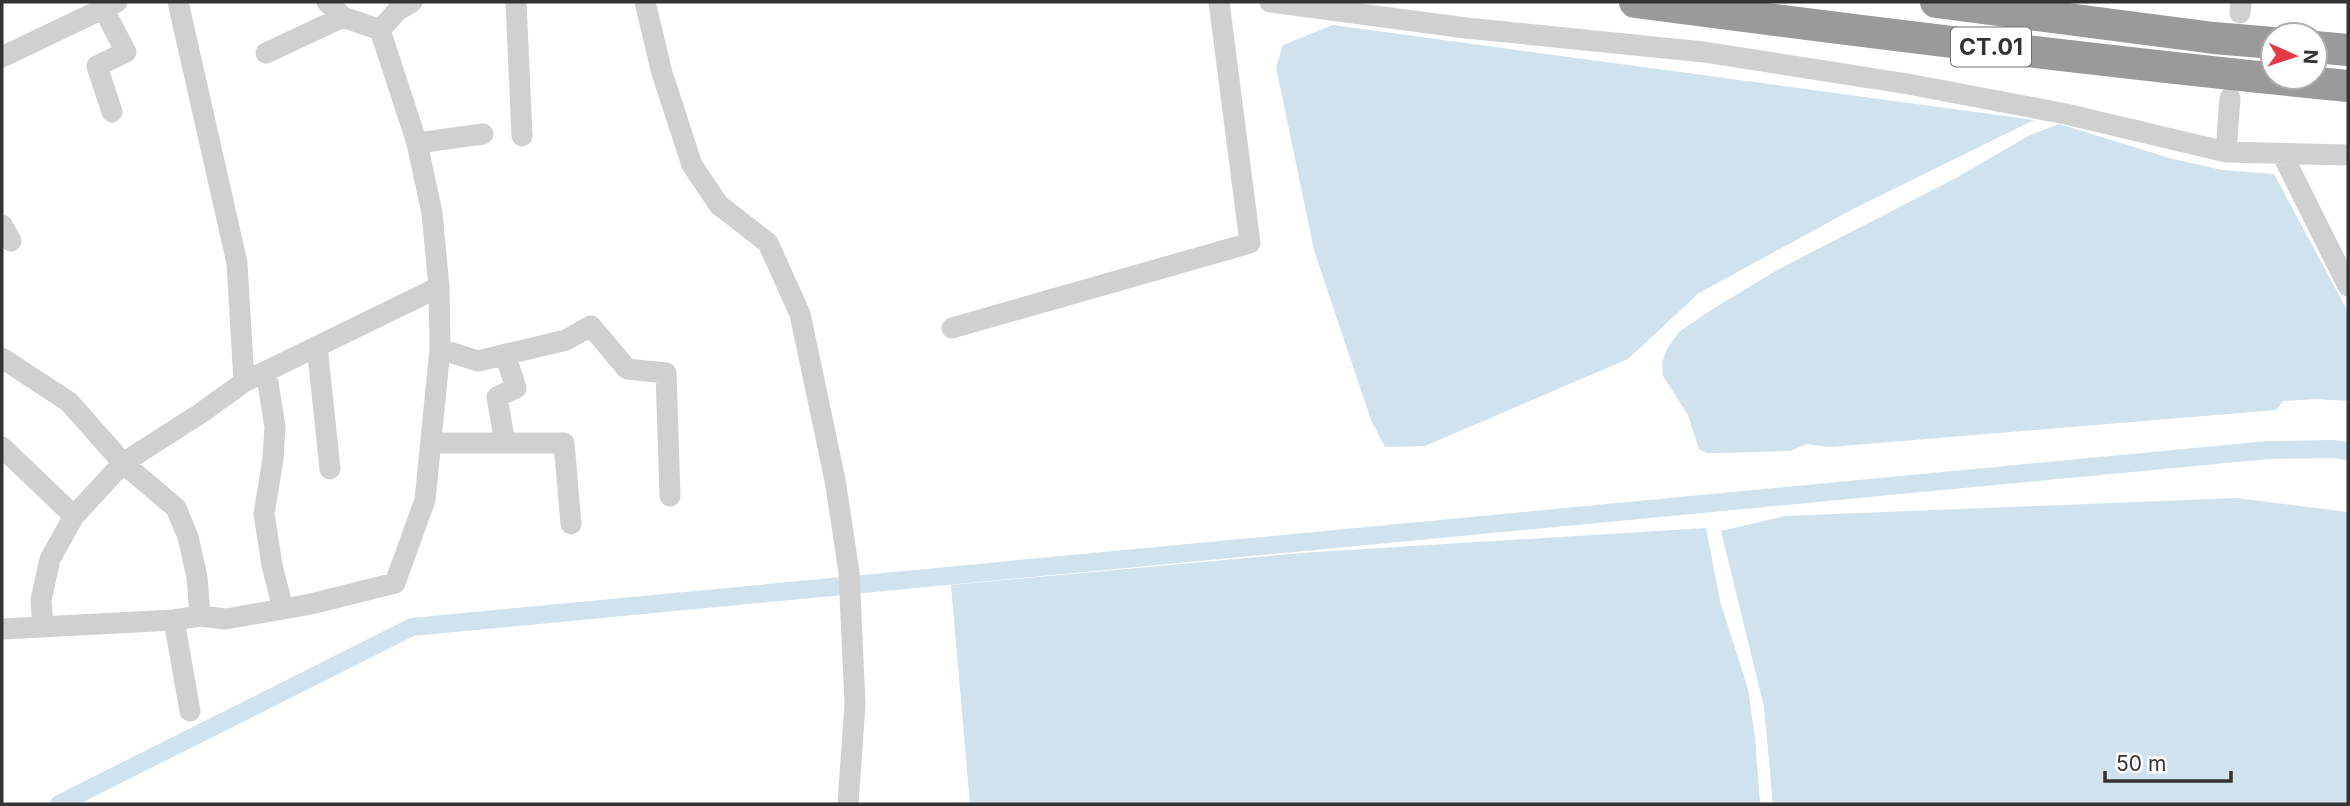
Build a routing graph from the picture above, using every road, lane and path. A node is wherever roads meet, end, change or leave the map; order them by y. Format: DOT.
graph roads {
  1 [pos="178,2"];
  2 [pos="327,2"];
  3 [pos="412,2"];
  4 [pos="516,2"];
  5 [pos="645,2"];
  6 [pos="1219,2"];
  7 [pos="1270,2"];
  8 [pos="1635,2"];
  9 [pos="1936,2"];
  10 [pos="110,5"];
  11 [pos="342,17"];
  12 [pos="380,30"];
  13 [pos="2259,42"];
  14 [pos="2329,48"];
  15 [pos="2348,50"];
  16 [pos="266,53"];
  17 [pos="2,57"];
  18 [pos="2348,86"];
  19 [pos="2230,99"];
  20 [pos="112,111"];
  21 [pos="483,134"];
  22 [pos="522,136"];
  23 [pos="417,143"];
  24 [pos="2226,152"];
  25 [pos="2292,154"];
  26 [pos="2348,155"];
  27 [pos="2348,286"];
  28 [pos="439,287"];
  29 [pos="952,328"];
  30 [pos="317,346"];
  31 [pos="440,349"];
  32 [pos="505,355"];
  33 [pos="2,358"];
  34 [pos="266,371"];
  35 [pos="244,382"];
  36 [pos="431,443"];
  37 [pos="505,443"];
  38 [pos="2,447"];
  39 [pos="123,463"];
  40 [pos="330,469"];
  41 [pos="670,496"];
  42 [pos="74,516"];
  43 [pos="571,524"];
  44 [pos="282,609"];
  45 [pos="200,616"];
  46 [pos="174,620"];
  47 [pos="43,627"];
  48 [pos="2,629"];
  49 [pos="190,711"];
  50 [pos="848,804"];
  1 -- 35 [label="street"];
  2 -- 11 [label="street"];
  3 -- 12 [label="street"];
  4 -- 22 [label="street"];
  5 -- 50 [label="street"];
  6 -- 29 [label="street"];
  7 -- 24 [label="street"];
  8 -- 18 [label="highway, CT.01"];
  9 -- 13 [label="highway, CT.01"];
  10 -- 17 [label="street"];
  10 -- 20 [label="street"];
  11 -- 12 [label="street"];
  11 -- 16 [label="street"];
  12 -- 23 [label="street"];
  14 -- 15 [label="highway"];
  19 -- 24 [label="street"];
  21 -- 23 [label="street"];
  23 -- 28 [label="street"];
  24 -- 25 [label="street"];
  25 -- 26 [label="street"];
  25 -- 27 [label="street"];
  28 -- 30 [label="street"];
  28 -- 31 [label="street"];
  30 -- 34 [label="street"];
  30 -- 40 [label="street"];
  31 -- 32 [label="street"];
  31 -- 36 [label="street"];
  32 -- 37 [label="street"];
  32 -- 41 [label="street"];
  33 -- 39 [label="street"];
  34 -- 35 [label="street"];
  34 -- 44 [label="street"];
  35 -- 39 [label="street"];
  36 -- 37 [label="street"];
  36 -- 44 [label="street"];
  37 -- 43 [label="street"];
  38 -- 42 [label="street"];
  39 -- 42 [label="street"];
  39 -- 45 [label="street"];
  42 -- 47 [label="street"];
  44 -- 45 [label="street"];
  45 -- 46 [label="street"];
  46 -- 47 [label="street"];
  46 -- 49 [label="street"];
  47 -- 48 [label="street"];
}
